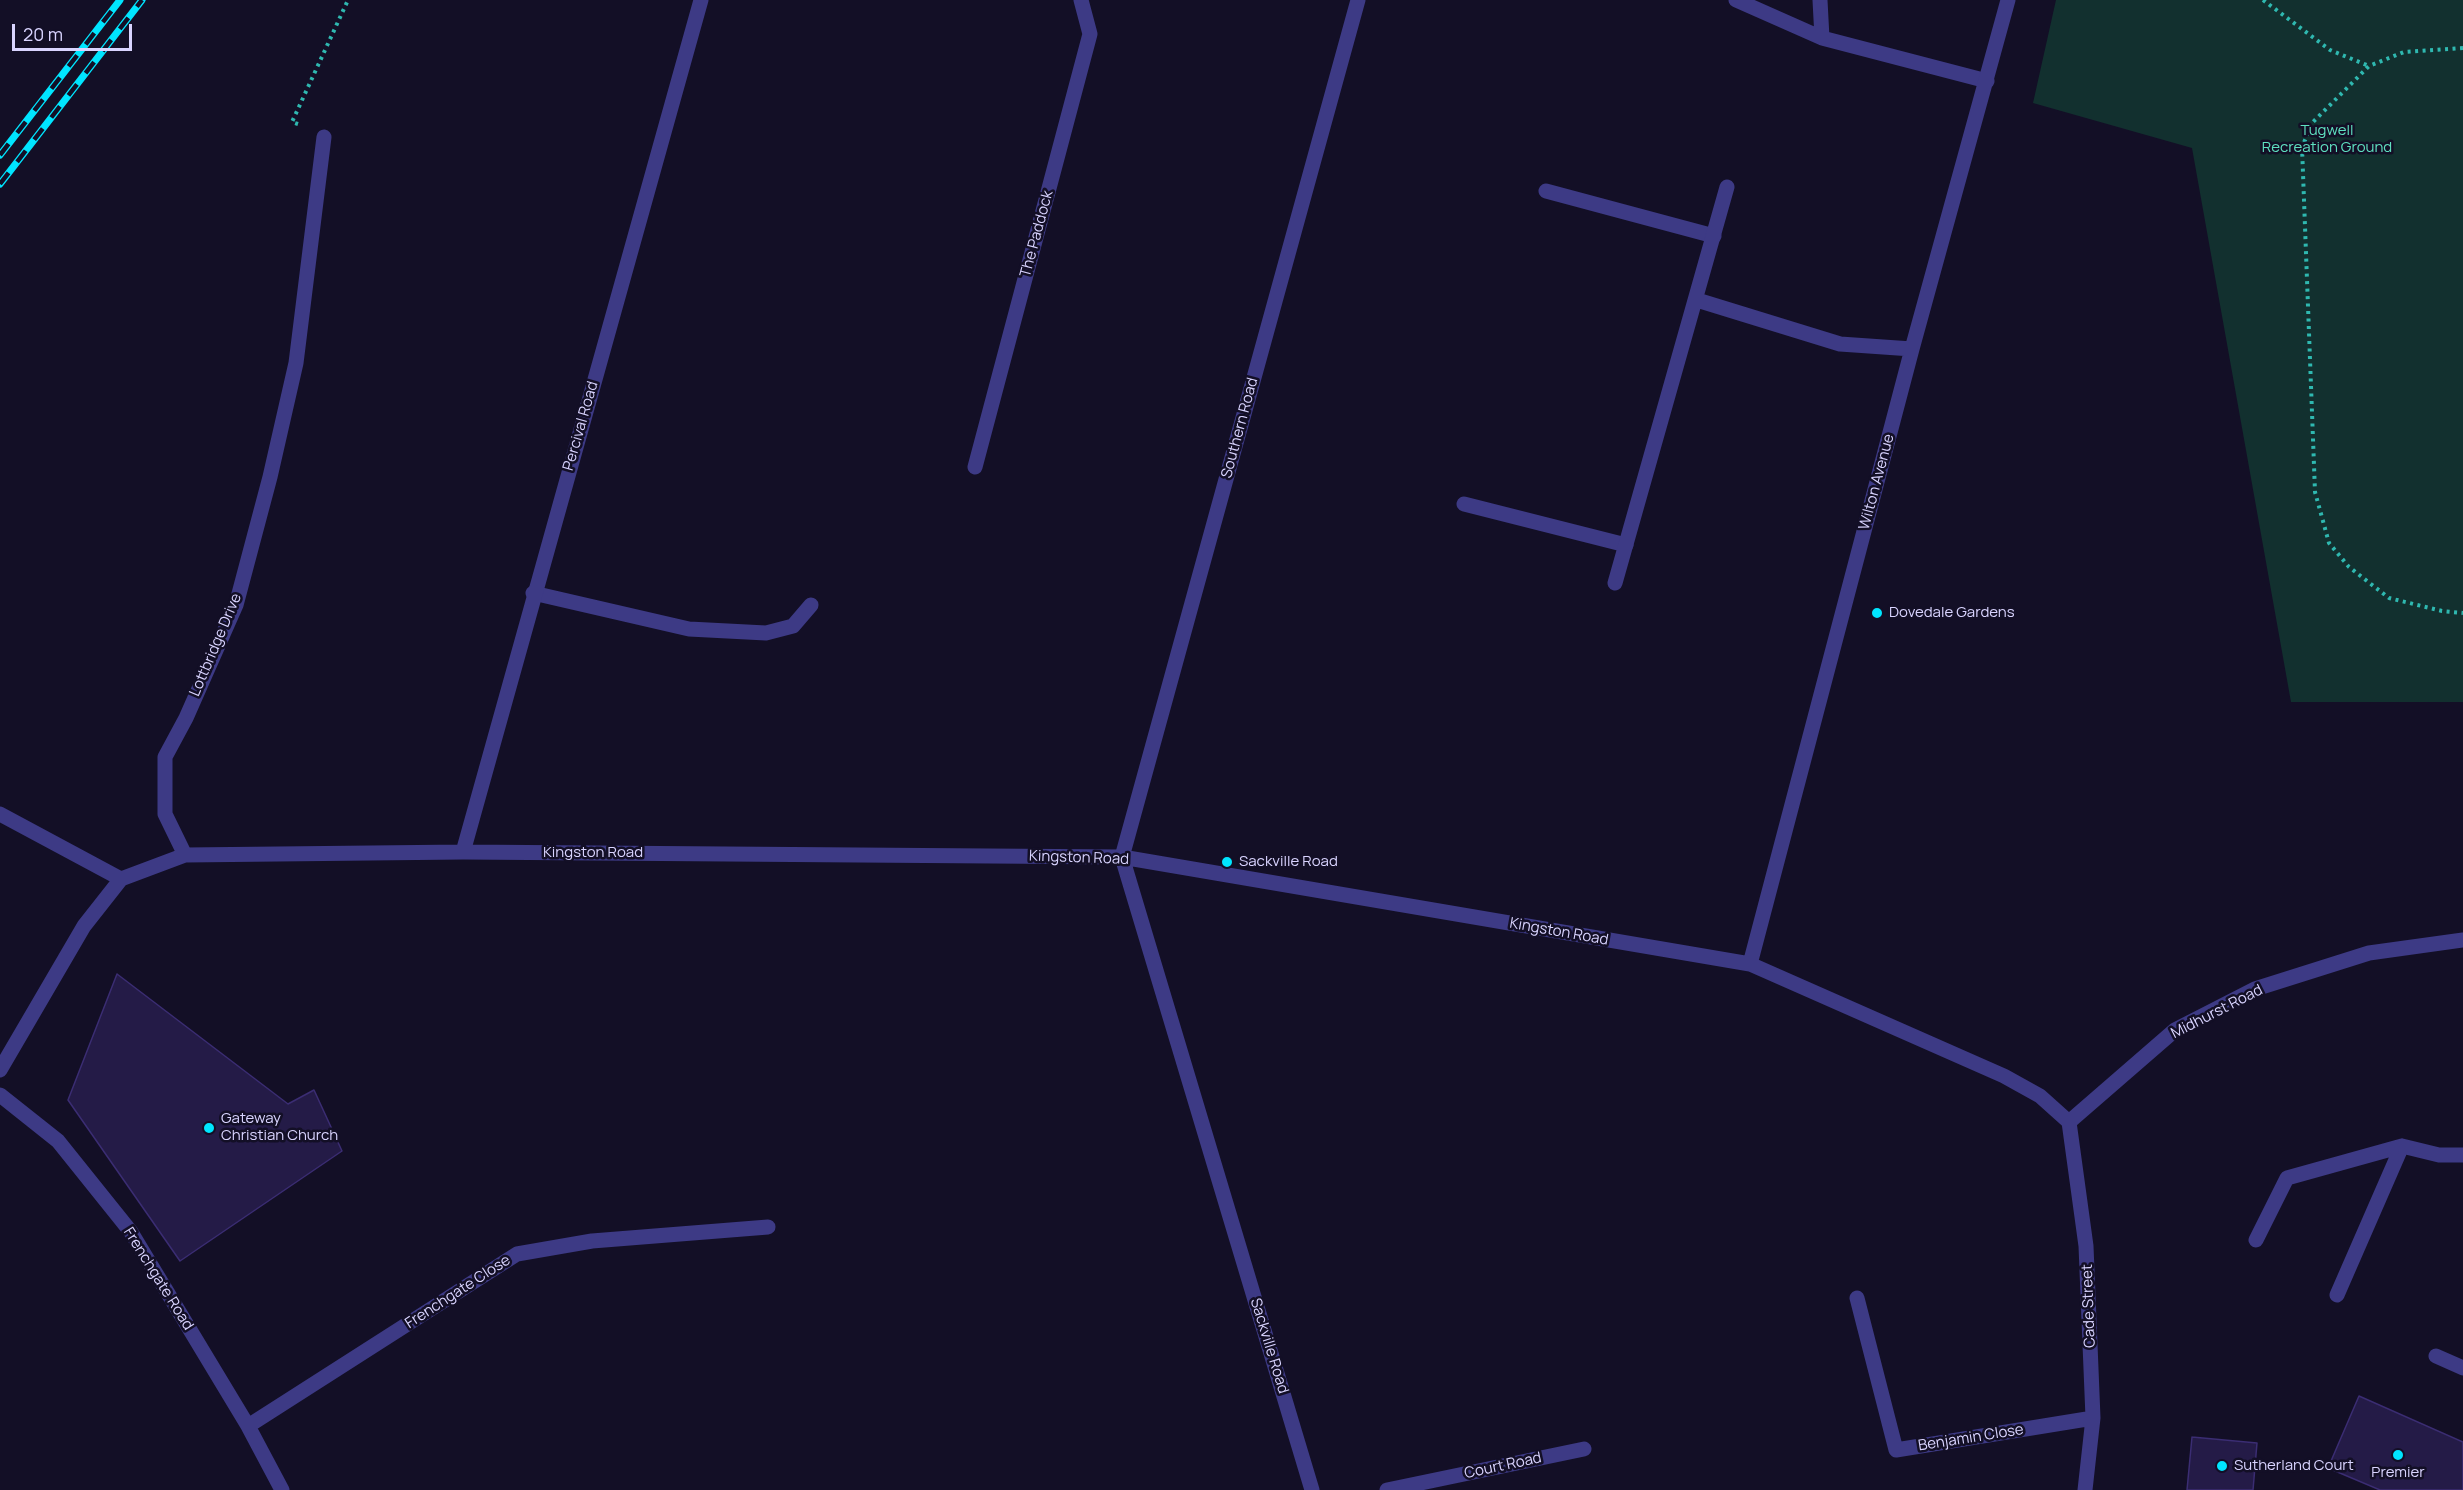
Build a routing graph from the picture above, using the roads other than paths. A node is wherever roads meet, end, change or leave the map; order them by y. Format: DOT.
graph roads {
  1 [pos="700,0"];
  2 [pos="1081,0"];
  3 [pos="1358,0"];
  4 [pos="1736,0"];
  5 [pos="1820,0"];
  6 [pos="2008,0"];
  7 [pos="1822,38"];
  8 [pos="1987,81"];
  9 [pos="324,137"];
  10 [pos="1727,187"];
  11 [pos="1546,191"];
  12 [pos="1714,236"];
  13 [pos="1697,300"];
  14 [pos="1912,349"];
  15 [pos="975,467"];
  16 [pos="1464,504"];
  17 [pos="1626,545"];
  18 [pos="1615,583"];
  19 [pos="533,593"];
  20 [pos="811,605"];
  21 [pos="0,814"];
  22 [pos="463,852"];
  23 [pos="185,855"];
  24 [pos="1122,857"];
  25 [pos="121,879"];
  26 [pos="2463,940"];
  27 [pos="1750,964"];
  28 [pos="0,1070"];
  29 [pos="0,1095"];
  30 [pos="2069,1122"];
  31 [pos="2402,1146"];
  32 [pos="2463,1155"];
  33 [pos="768,1227"];
  34 [pos="2256,1240"];
  35 [pos="2337,1295"];
  36 [pos="1857,1298"];
  37 [pos="2436,1356"];
  38 [pos="2463,1368"];
  39 [pos="2093,1418"];
  40 [pos="248,1426"];
  41 [pos="1584,1449"];
  42 [pos="282,1490"];
  43 [pos="1312,1490"];
  44 [pos="1387,1490"];
  45 [pos="2085,1490"];
  1 -- 19 [label="street, Percival Road"];
  2 -- 15 [label="street, The Paddock"];
  3 -- 24 [label="street, Southern Road"];
  4 -- 7 [label="street"];
  5 -- 7 [label="street"];
  6 -- 8 [label="street, Wilton Avenue"];
  7 -- 8 [label="street"];
  8 -- 14 [label="street, Wilton Avenue"];
  9 -- 23 [label="street, Lottbridge Drive"];
  10 -- 12 [label="street"];
  11 -- 12 [label="street"];
  12 -- 13 [label="street"];
  13 -- 14 [label="street"];
  13 -- 17 [label="street"];
  14 -- 27 [label="street, Wilton Avenue"];
  16 -- 17 [label="street"];
  17 -- 18 [label="street"];
  19 -- 20 [label="street"];
  19 -- 22 [label="street, Percival Road"];
  21 -- 25 [label="street"];
  22 -- 23 [label="street, Kingston Road"];
  22 -- 24 [label="street, Kingston Road"];
  23 -- 25 [label="street"];
  24 -- 27 [label="street, Kingston Road"];
  24 -- 43 [label="street, Sackville Road"];
  25 -- 28 [label="street"];
  26 -- 30 [label="street, Midhurst Road"];
  27 -- 30 [label="street, Kingston Road"];
  29 -- 40 [label="street, Frenchgate Road"];
  30 -- 39 [label="street, Cade Street"];
  31 -- 32 [label="street"];
  31 -- 34 [label="street"];
  31 -- 35 [label="street"];
  33 -- 40 [label="street, Frenchgate Close"];
  36 -- 39 [label="street, Benjamin Close"];
  37 -- 38 [label="street"];
  39 -- 45 [label="street, Cade Street"];
  40 -- 42 [label="street, Frenchgate Road"];
  41 -- 44 [label="street, Court Road"];
}
